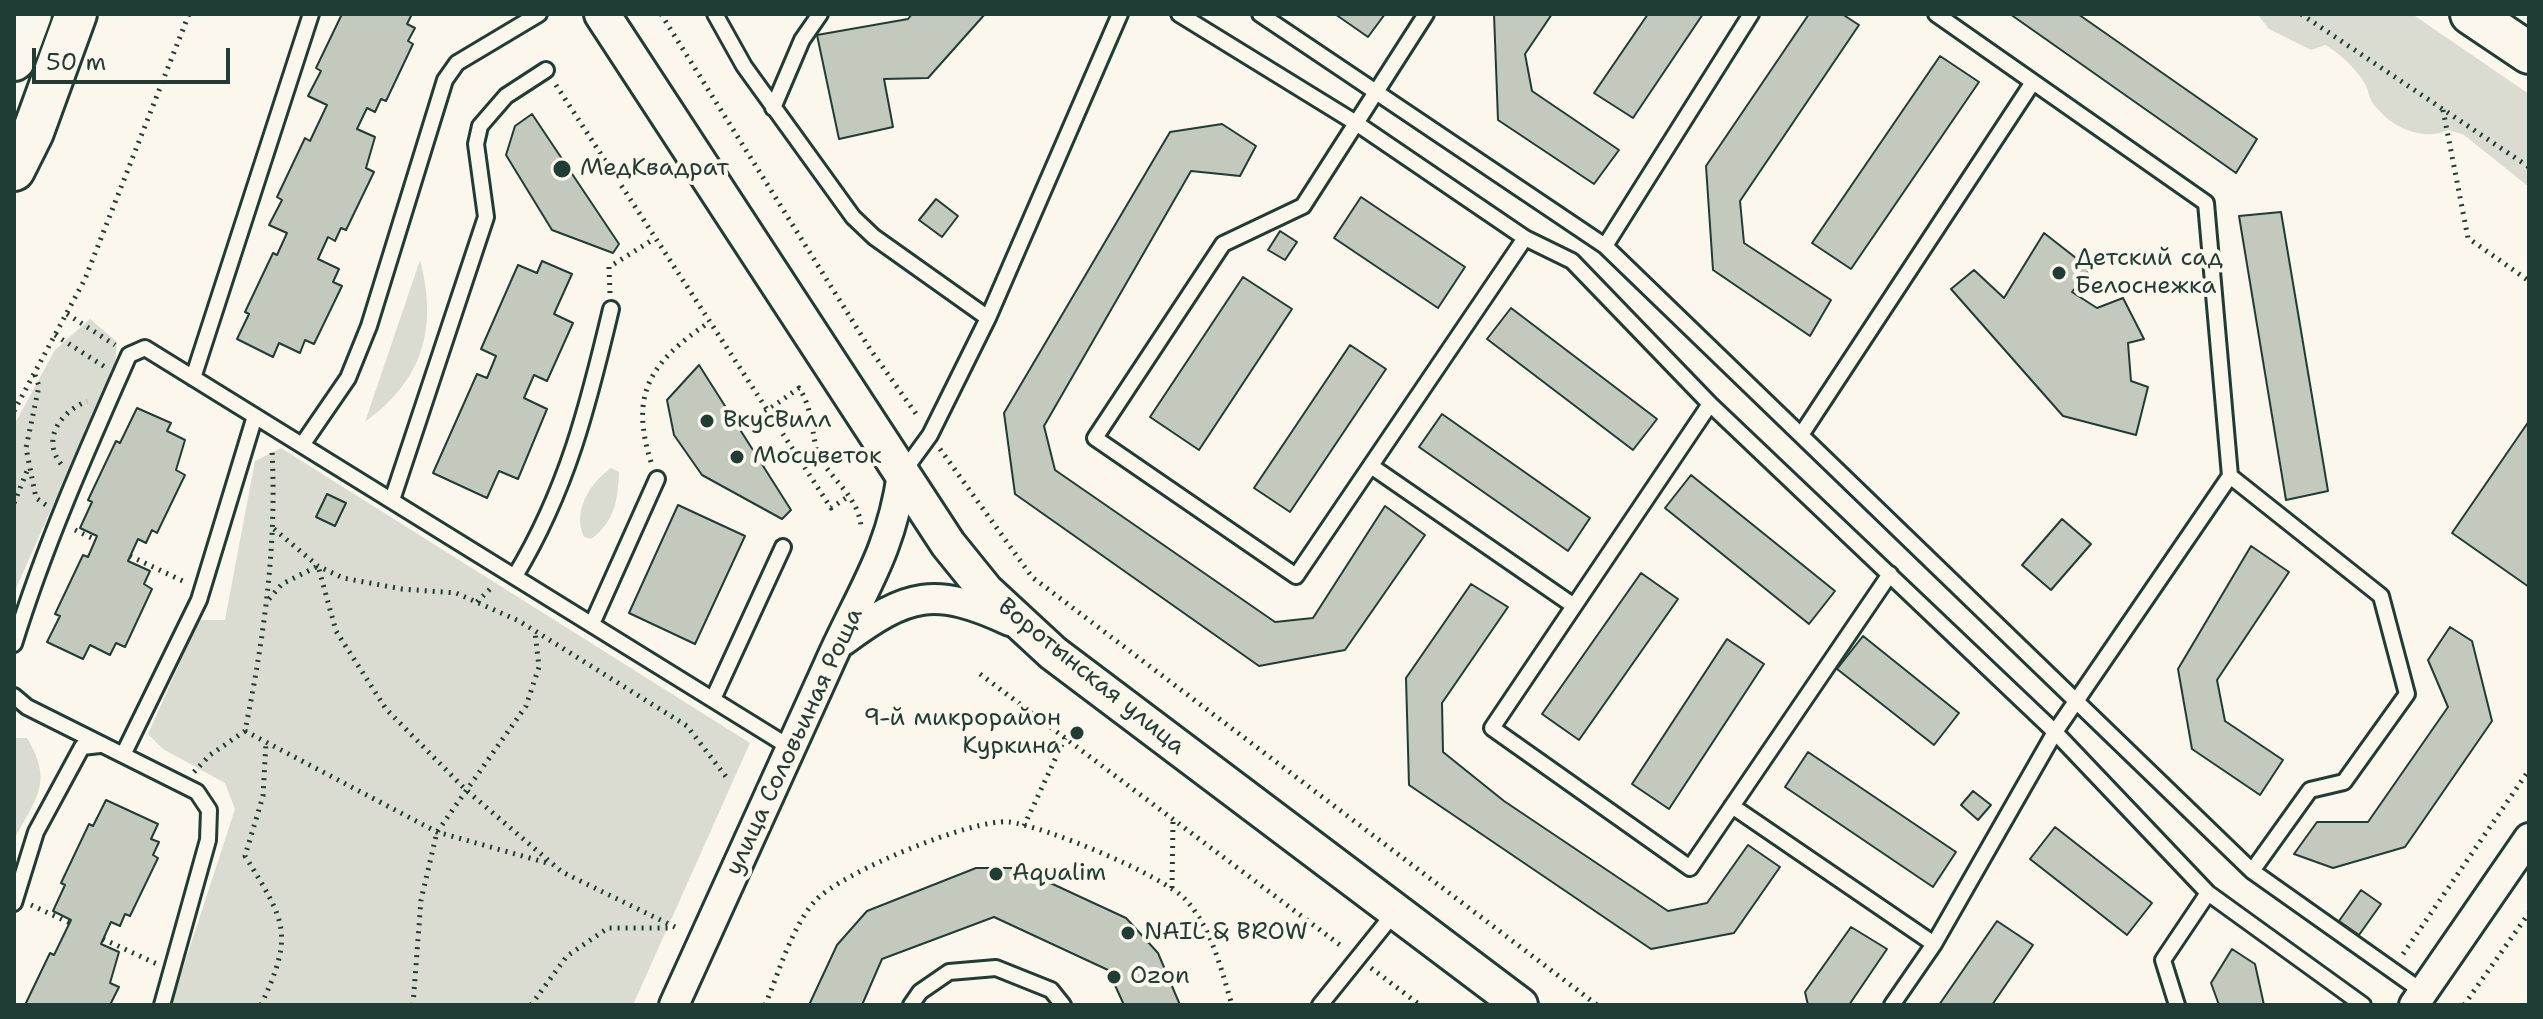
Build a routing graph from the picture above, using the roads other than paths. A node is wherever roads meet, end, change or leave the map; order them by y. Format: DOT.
graph roads {
  1 [pos="31,14"];
  2 [pos="76,14"];
  3 [pos="311,14"];
  4 [pos="539,14"];
  5 [pos="602,14"];
  6 [pos="715,14"];
  7 [pos="820,14"];
  8 [pos="1120,14"];
  9 [pos="1179,14"];
  10 [pos="1260,14"];
  11 [pos="1426,14"];
  12 [pos="1751,14"];
  13 [pos="1936,14"];
  14 [pos="2471,14"];
  15 [pos="2529,53"];
  16 [pos="14,60"];
  17 [pos="546,70"];
  18 [pos="2033,82"];
  19 [pos="1376,90"];
  20 [pos="773,108"];
  21 [pos="1356,123"];
  22 [pos="14,170"];
  23 [pos="1525,238"];
  24 [pos="1605,246"];
  25 [pos="611,309"];
  26 [pos="988,318"];
  27 [pos="193,378"];
  28 [pos="1710,404"];
  29 [pos="255,416"];
  30 [pos="1801,435"];
  31 [pos="302,445"];
  32 [pos="1371,466"];
  33 [pos="902,474"];
  34 [pos="2230,476"];
  35 [pos="657,479"];
  36 [pos="392,500"];
  37 [pos="783,547"];
  38 [pos="1890,574"];
  39 [pos="515,576"];
  40 [pos="1574,606"];
  41 [pos="592,624"];
  42 [pos="1019,625"];
  43 [pos="839,643"];
  44 [pos="14,644"];
  45 [pos="14,696"];
  46 [pos="713,699"];
  47 [pos="2077,700"];
  48 [pos="2055,732"];
  49 [pos="101,744"];
  50 [pos="791,748"];
  51 [pos="123,755"];
  52 [pos="1732,806"];
  53 [pos="2529,838"];
  54 [pos="2252,871"];
  55 [pos="2208,893"];
  56 [pos="15,900"];
  57 [pos="1395,912"];
  58 [pos="1934,944"];
  59 [pos="2418,999"];
  60 [pos="162,1005"];
  61 [pos="674,1005"];
  62 [pos="911,1005"];
  63 [pos="1063,1005"];
  64 [pos="1320,1005"];
  65 [pos="1520,1005"];
  66 [pos="1892,1005"];
  67 [pos="2177,1005"];
  68 [pos="2363,1005"];
  1 -- 16 [label="main road"];
  2 -- 22 [label="main road"];
  3 -- 27 [label="lane"];
  4 -- 31 [label="lane"];
  5 -- 33 [label="street, Воротынская улица"];
  6 -- 20 [label="lane"];
  7 -- 20 [label="lane"];
  8 -- 26 [label="lane"];
  9 -- 21 [label="lane"];
  10 -- 19 [label="lane"];
  11 -- 19 [label="lane"];
  12 -- 24 [label="lane"];
  13 -- 18 [label="lane"];
  14 -- 15 [label="main road"];
  17 -- 36 [label="lane"];
  18 -- 30 [label="lane"];
  18 -- 34 [label="lane"];
  19 -- 21 [label="lane"];
  19 -- 24 [label="lane"];
  20 -- 26 [label="lane"];
  21 -- 23 [label="lane"];
  21 -- 32 [label="lane"];
  23 -- 28 [label="lane"];
  23 -- 32 [label="lane"];
  24 -- 30 [label="lane"];
  25 -- 39 [label="lane"];
  26 -- 33 [label="lane"];
  27 -- 29 [label="lane"];
  27 -- 44 [label="lane"];
  28 -- 38 [label="lane"];
  28 -- 40 [label="lane"];
  29 -- 31 [label="lane"];
  29 -- 51 [label="lane"];
  30 -- 47 [label="lane"];
  31 -- 36 [label="lane"];
  32 -- 40 [label="lane"];
  33 -- 42 [label="street, Воротынская улица"];
  33 -- 43 [label="street, улица Соловьиная Роща"];
  34 -- 47 [label="lane"];
  34 -- 54 [label="lane"];
  35 -- 41 [label="lane"];
  36 -- 39 [label="lane"];
  37 -- 46 [label="lane"];
  38 -- 48 [label="lane"];
  38 -- 52 [label="lane"];
  39 -- 41 [label="lane"];
  40 -- 52 [label="lane"];
  41 -- 46 [label="lane"];
  42 -- 43 [label="street"];
  42 -- 57 [label="street, Воротынская улица"];
  43 -- 50 [label="street, улица Соловьиная Роща"];
  45 -- 49 [label="lane"];
  46 -- 50 [label="lane"];
  47 -- 48 [label="lane"];
  47 -- 54 [label="lane"];
  48 -- 55 [label="lane"];
  48 -- 58 [label="lane"];
  49 -- 51 [label="lane"];
  49 -- 56 [label="lane"];
  50 -- 61 [label="street, улица Соловьиная Роща"];
  51 -- 60 [label="lane"];
  52 -- 58 [label="lane"];
  53 -- 59 [label="street"];
  54 -- 59 [label="lane"];
  55 -- 67 [label="lane"];
  55 -- 68 [label="lane"];
  57 -- 64 [label="lane"];
  57 -- 65 [label="street, Воротынская улица"];
  58 -- 66 [label="lane"];
  62 -- 63 [label="lane"];
}
